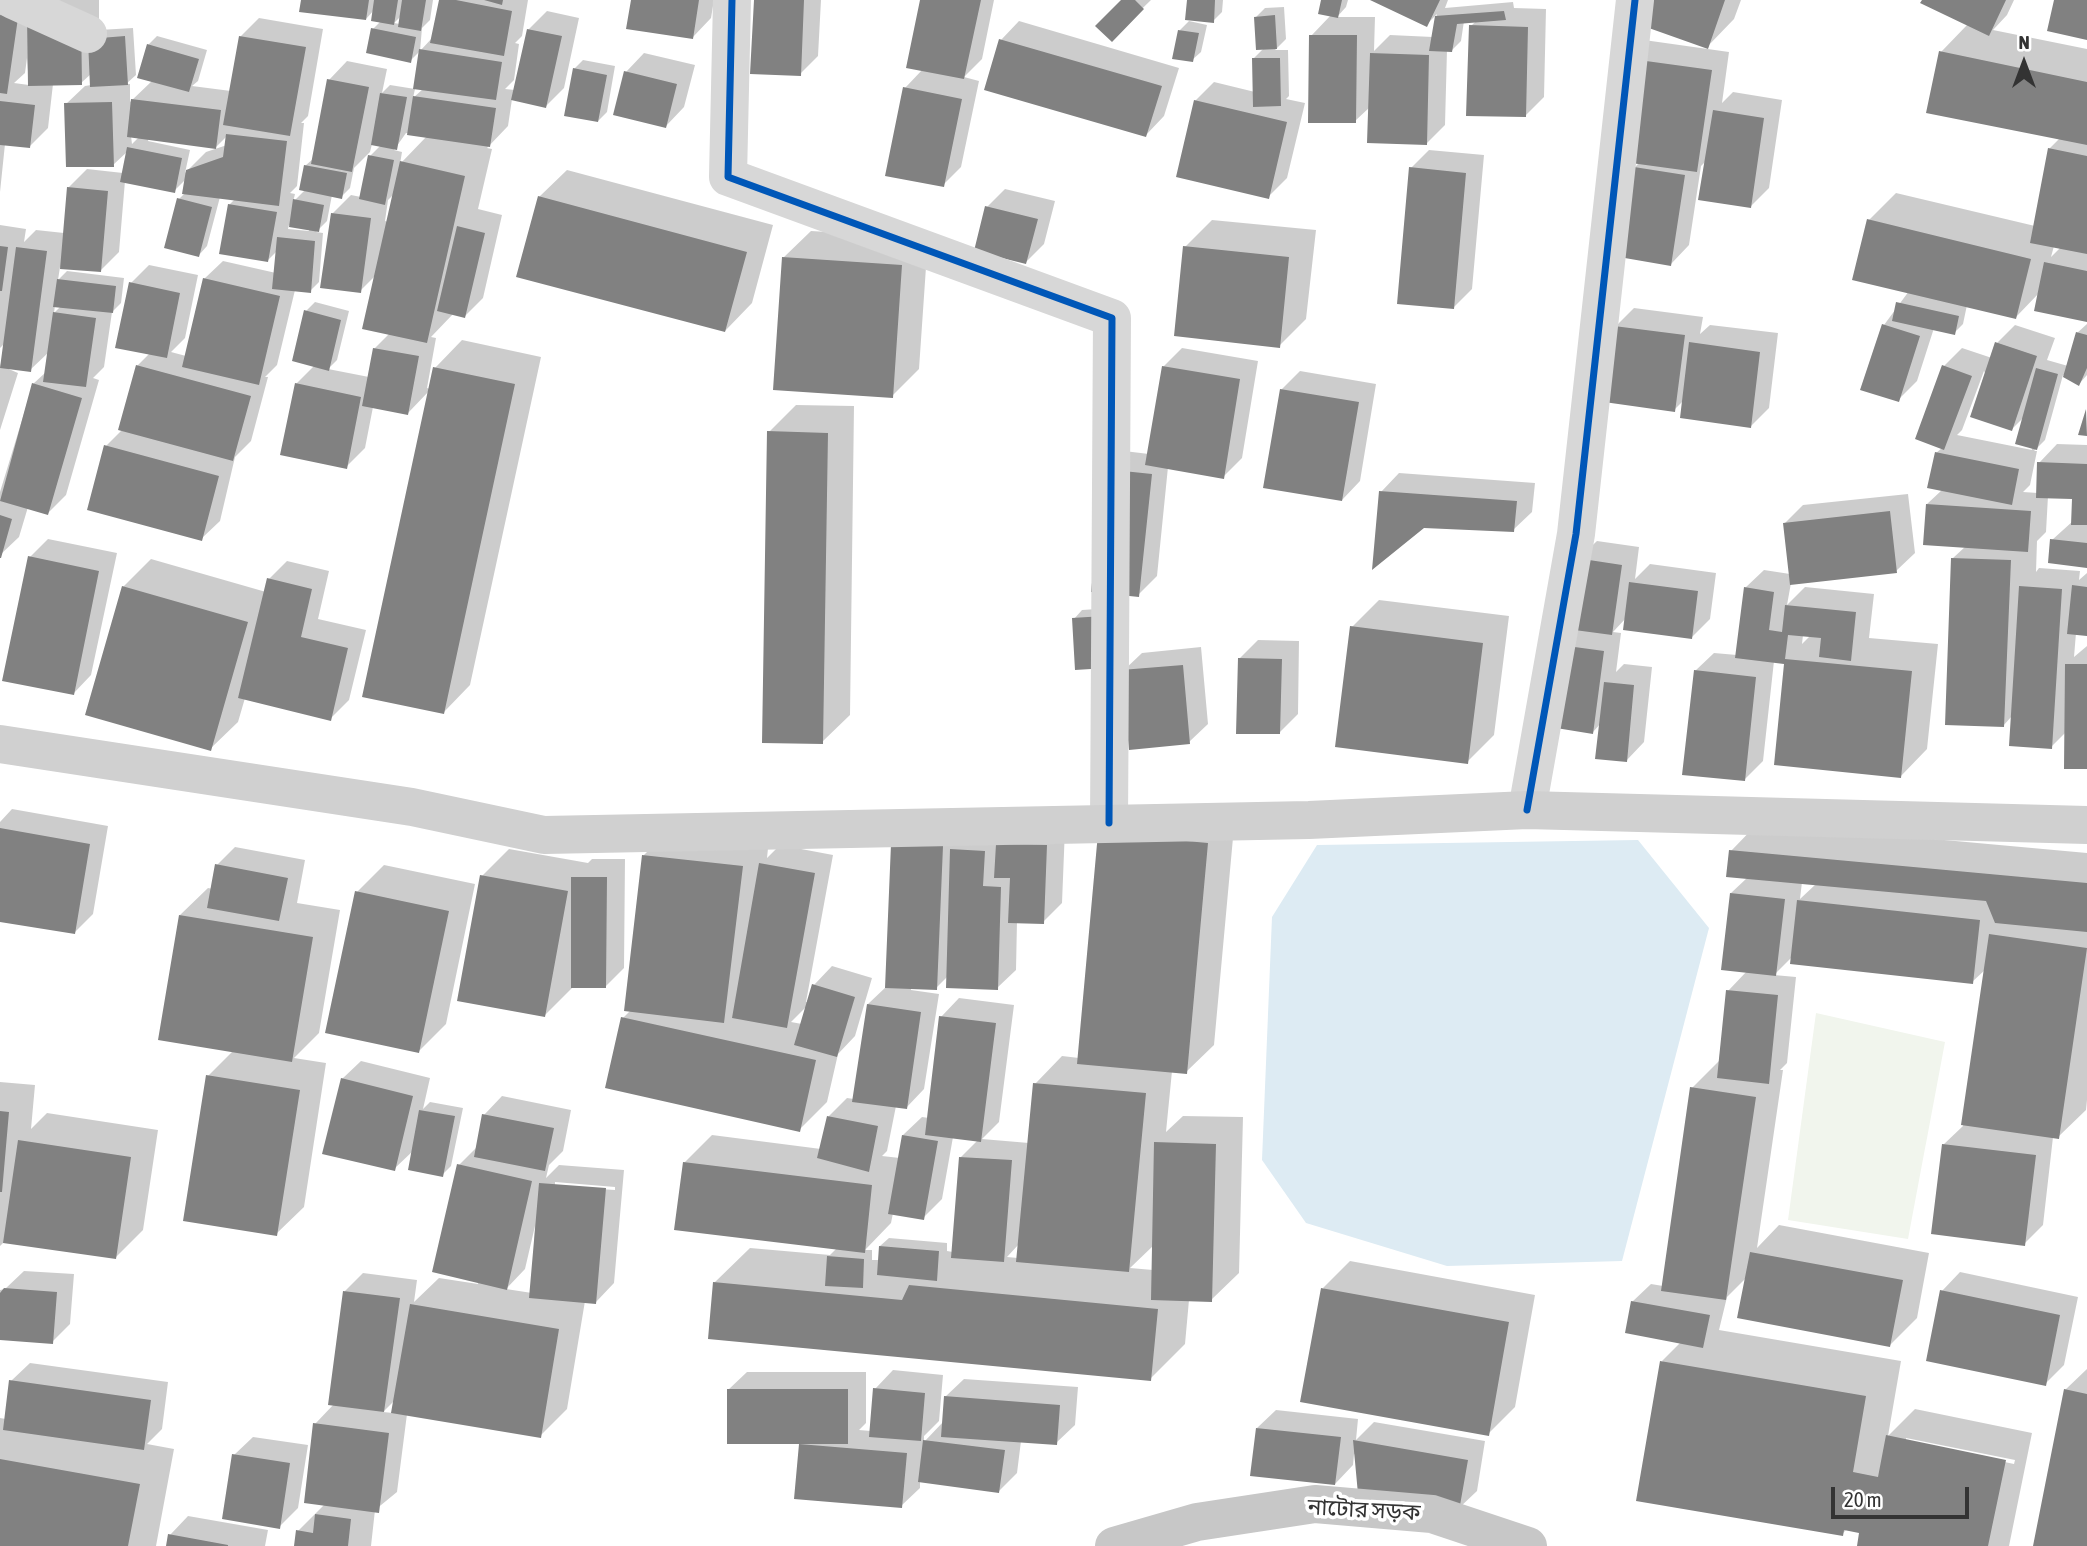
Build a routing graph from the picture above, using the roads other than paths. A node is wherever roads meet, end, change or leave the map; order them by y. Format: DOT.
graph roads {
  1 [pos="13,0"];
  2 [pos="732,0"];
  3 [pos="1635,0"];
  4 [pos="88,34"];
  5 [pos="0,744"];
  6 [pos="1527,810"];
  7 [pos="1109,823"];
  8 [pos="2087,825"];
  9 [pos="1114,1546"];
  10 [pos="1528,1546"];
  1 -- 4 [label="street"];
  2 -- 7 [label="street"];
  3 -- 6 [label="street"];
  5 -- 7 [label="main road"];
  6 -- 7 [label="main road"];
  6 -- 8 [label="main road"];
  9 -- 10 [label="highway, নাটোর সড়ক"];
}
